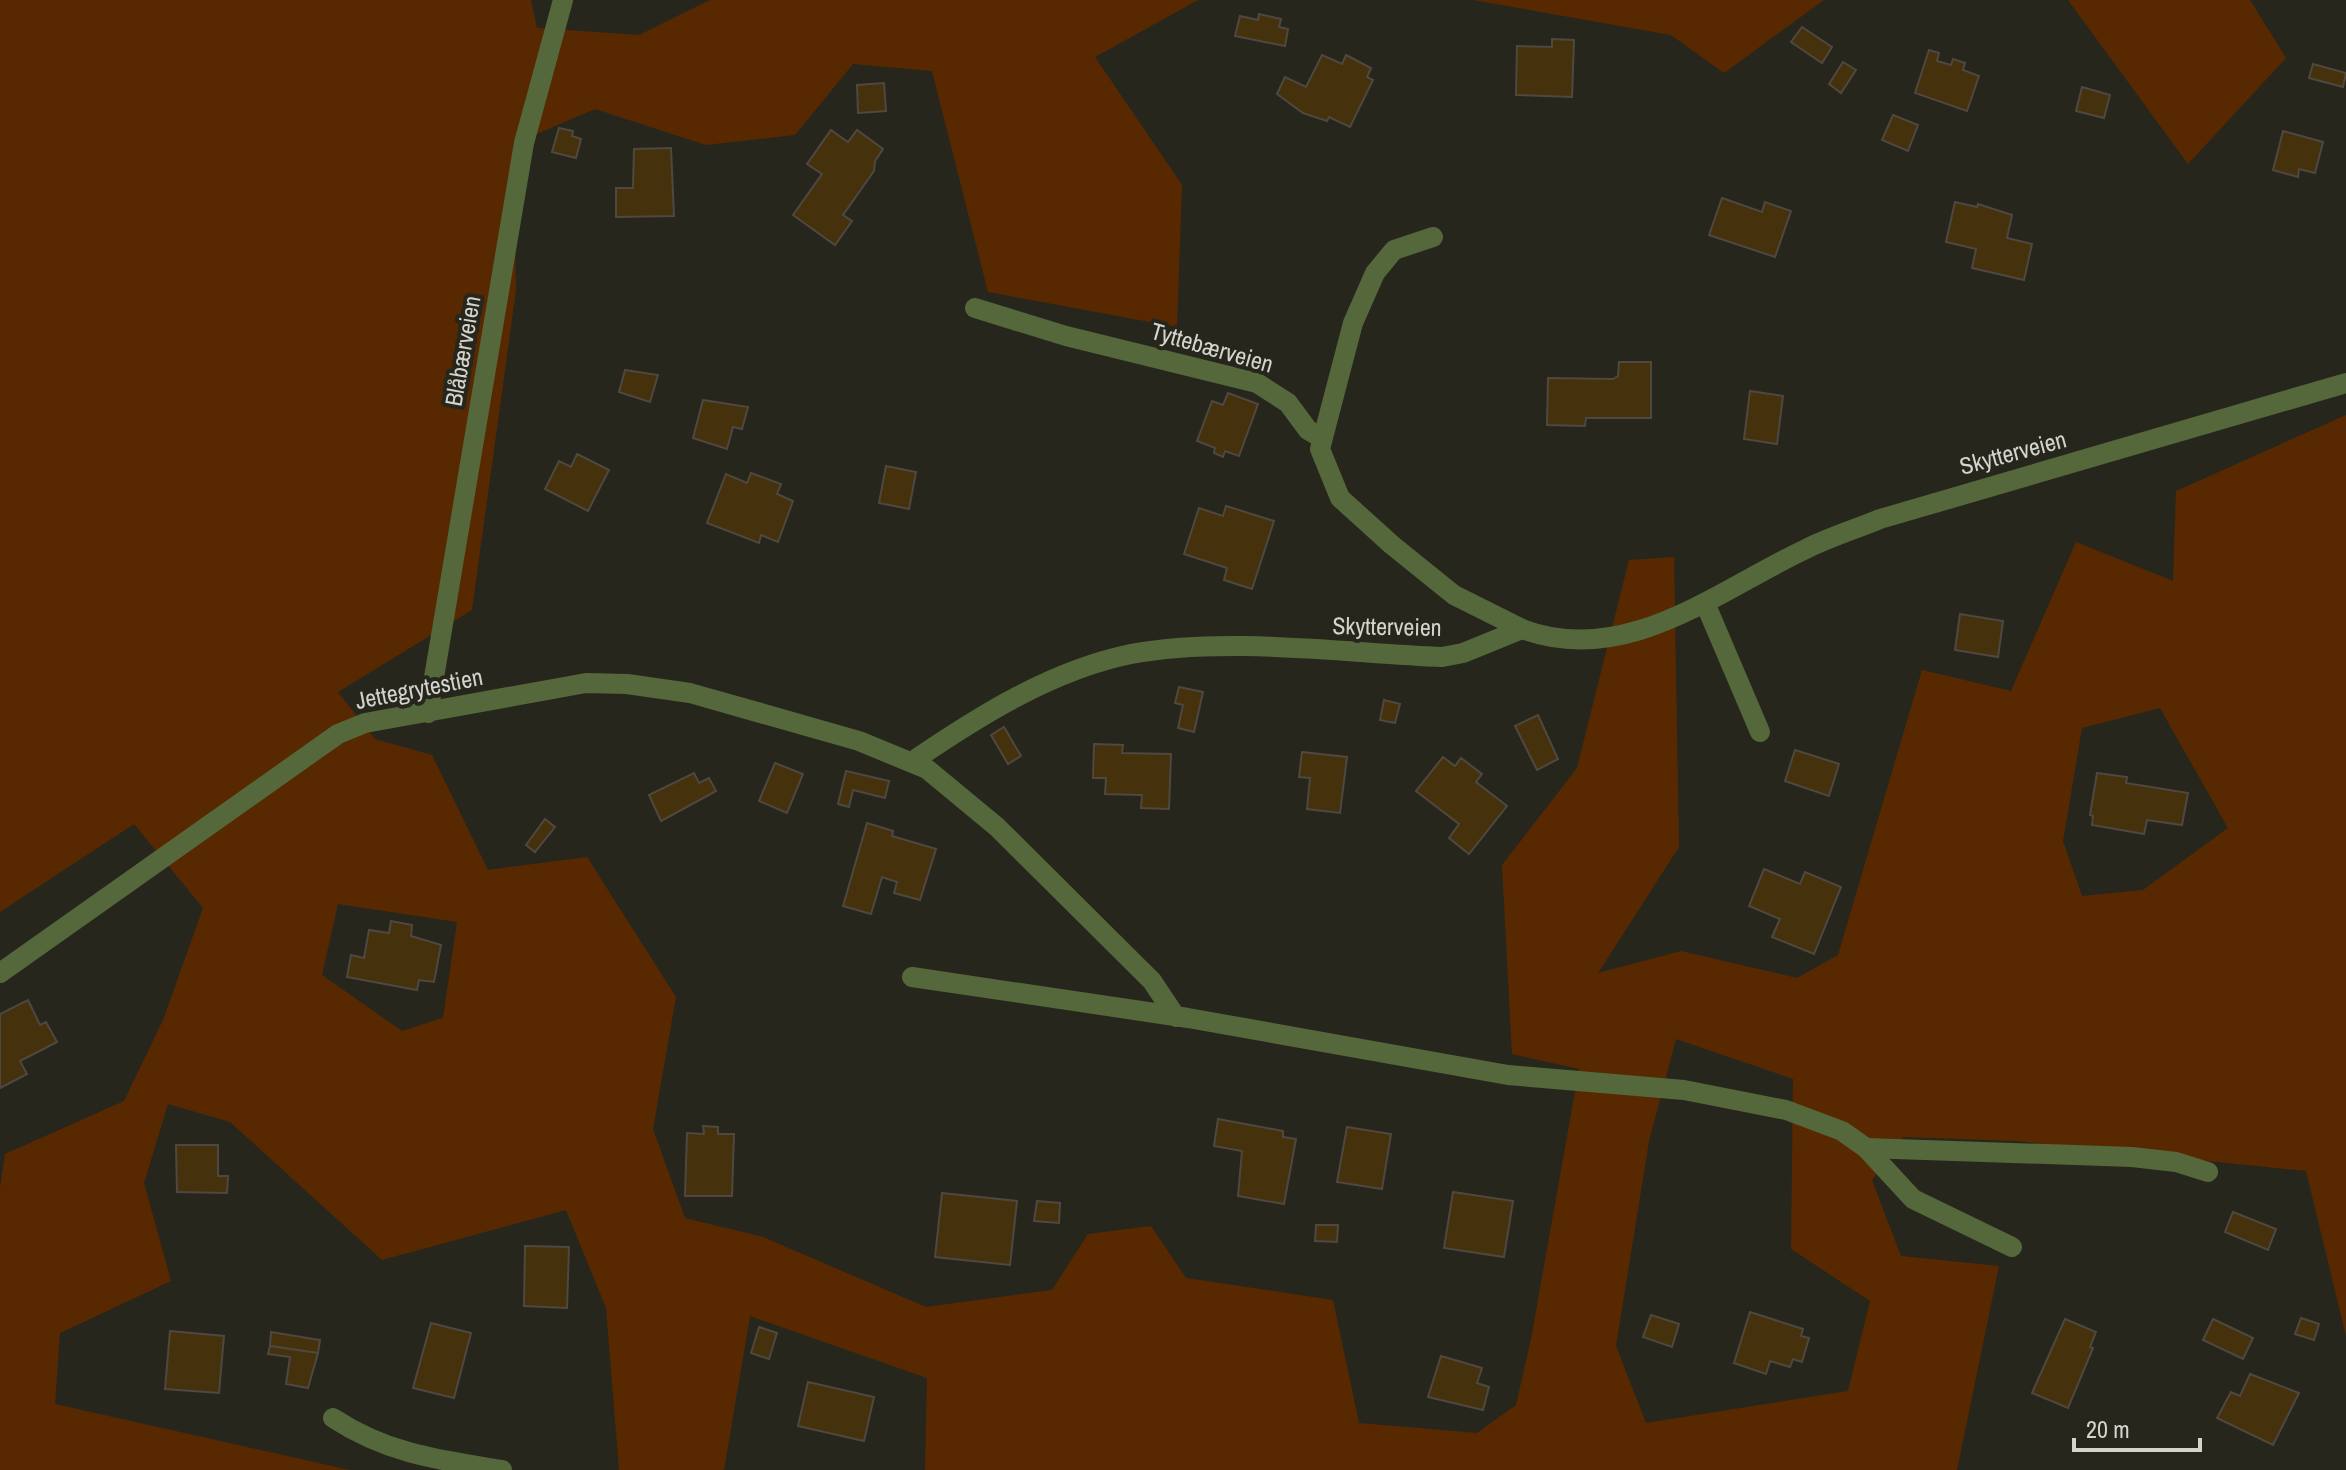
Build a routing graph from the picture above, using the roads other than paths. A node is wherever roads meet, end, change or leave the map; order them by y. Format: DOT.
graph roads {
  1 [pos="563,0"];
  2 [pos="1433,237"];
  3 [pos="975,308"];
  4 [pos="2346,383"];
  5 [pos="1322,438"];
  6 [pos="1705,603"];
  7 [pos="1522,629"];
  8 [pos="428,713"];
  9 [pos="1760,732"];
  10 [pos="913,761"];
  11 [pos="0,973"];
  12 [pos="912,977"];
  13 [pos="1176,1017"];
  14 [pos="1866,1148"];
  15 [pos="2208,1172"];
  16 [pos="2012,1247"];
  17 [pos="333,1418"];
  18 [pos="502,1470"];
  1 -- 8 [label="street, Blåbærveien"];
  2 -- 5 [label="street"];
  3 -- 5 [label="street, Tyttebærveien"];
  4 -- 6 [label="street, Skytterveien"];
  5 -- 7 [label="street"];
  6 -- 7 [label="street, Skytterveien"];
  6 -- 9 [label="street"];
  7 -- 10 [label="street, Skytterveien"];
  8 -- 10 [label="street, Jettegrytestien"];
  8 -- 11 [label="street, Jettegrytestien"];
  10 -- 13 [label="street"];
  12 -- 13 [label="street"];
  13 -- 14 [label="street"];
  14 -- 15 [label="street"];
  14 -- 16 [label="street"];
  17 -- 18 [label="street"];
}
